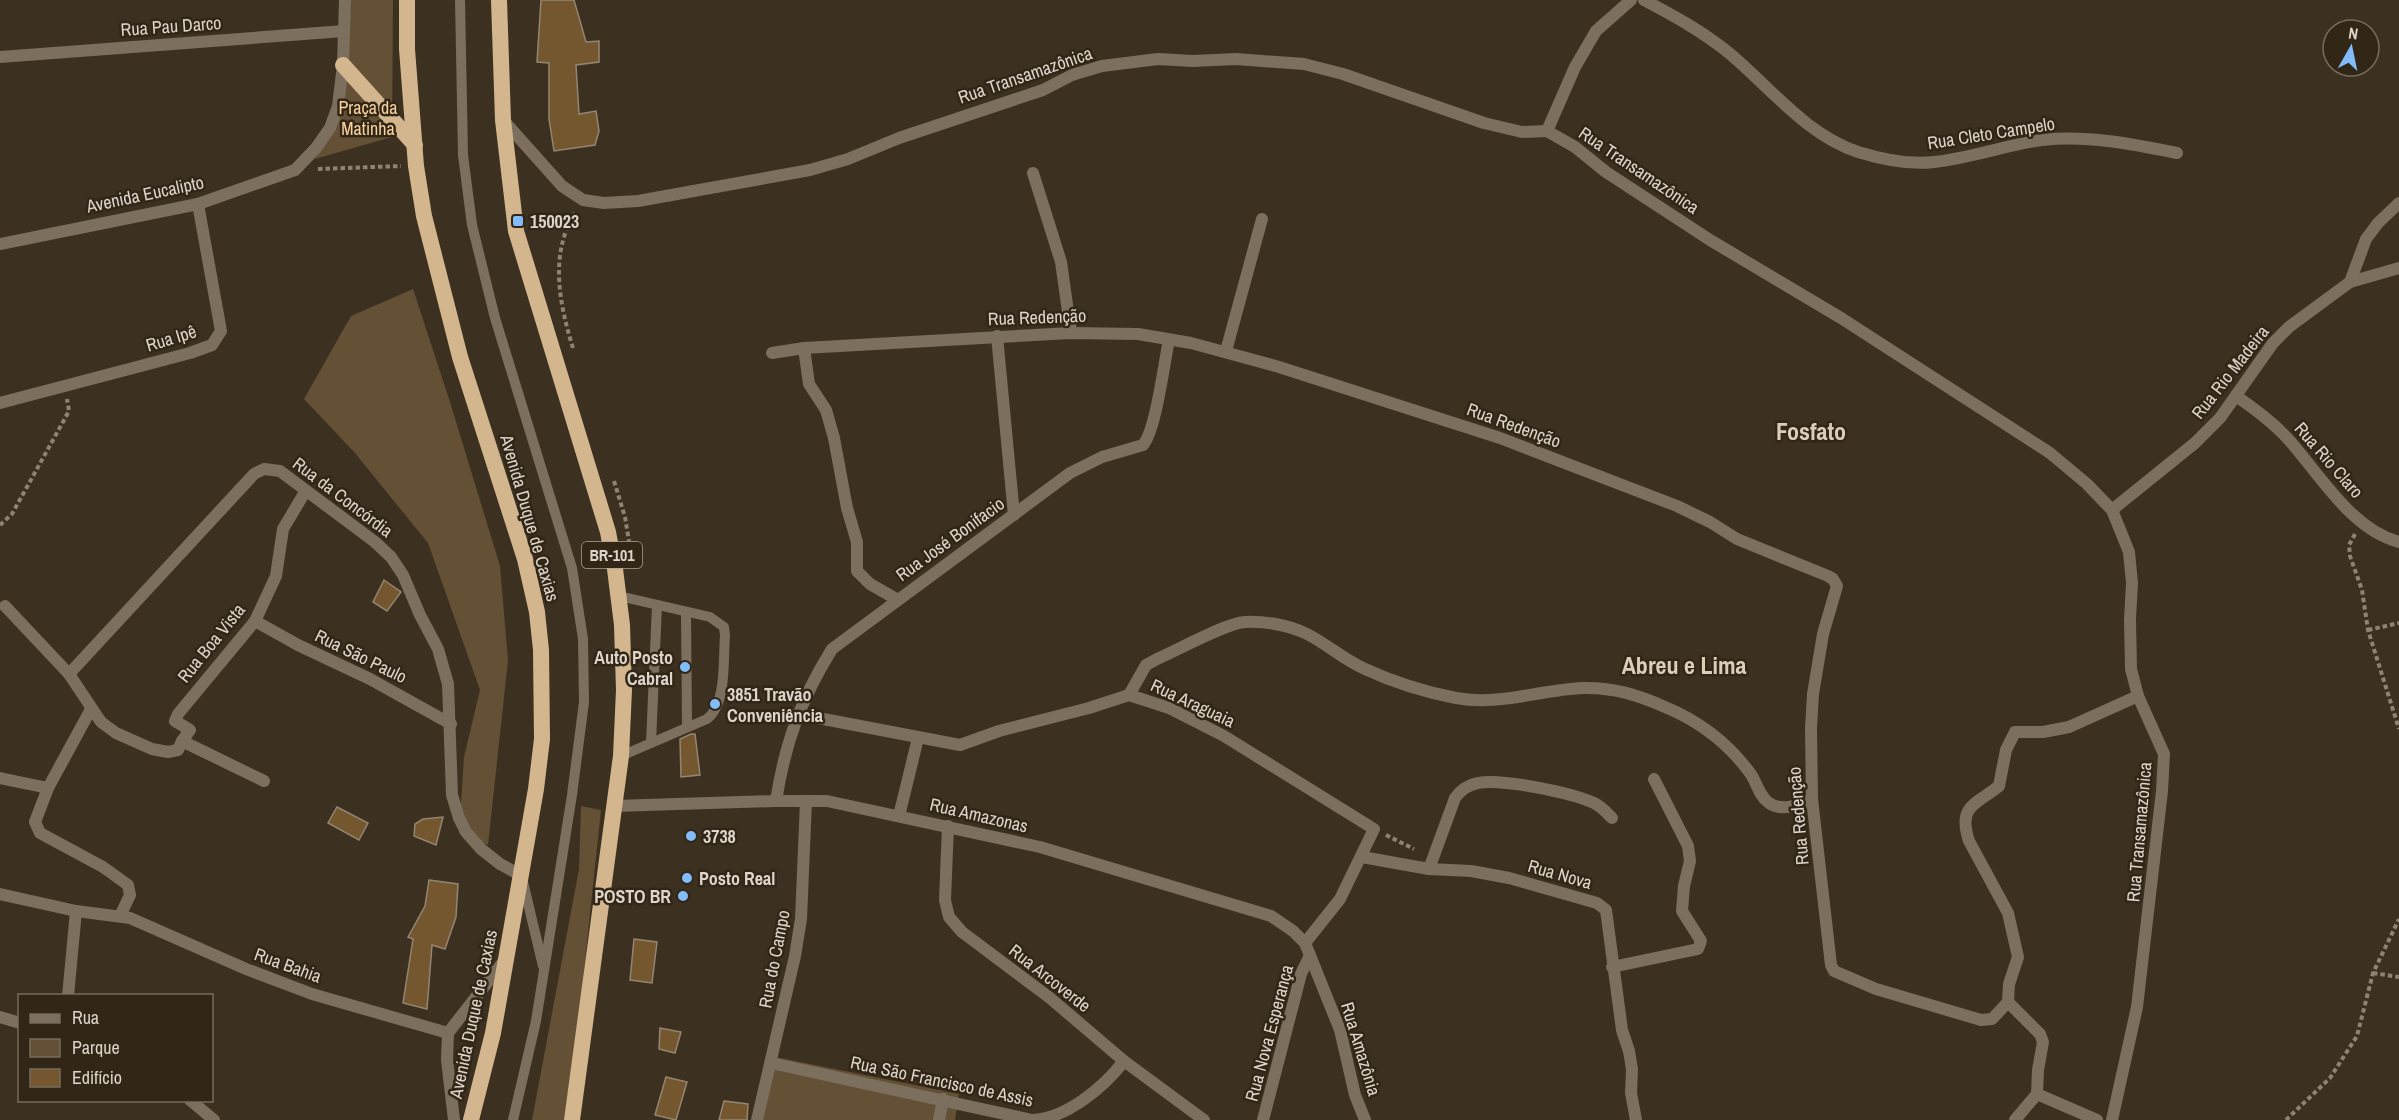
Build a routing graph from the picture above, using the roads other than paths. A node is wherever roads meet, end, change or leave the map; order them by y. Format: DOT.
graph roads {
  1 [pos="345,0"];
  2 [pos="407,0"];
  3 [pos="460,0"];
  4 [pos="499,0"];
  5 [pos="1631,0"];
  6 [pos="1644,0"];
  7 [pos="344,31"];
  8 [pos="0,57"];
  9 [pos="342,65"];
  10 [pos="503,120"];
  11 [pos="1546,131"];
  12 [pos="415,145"];
  13 [pos="2177,153"];
  14 [pos="1033,173"];
  15 [pos="2399,203"];
  16 [pos="198,204"];
  17 [pos="1262,219"];
  18 [pos="0,244"];
  19 [pos="2399,268"];
  20 [pos="2350,282"];
  21 [pos="1071,333"];
  22 [pos="997,336"];
  23 [pos="1169,340"];
  24 [pos="804,348"];
  25 [pos="1226,351"];
  26 [pos="772,353"];
  27 [pos="2236,396"];
  28 [pos="0,403"];
  29 [pos="305,492"];
  30 [pos="2112,510"];
  31 [pos="1014,515"];
  32 [pos="2399,542"];
  33 [pos="619,596"];
  34 [pos="898,600"];
  35 [pos="657,605"];
  36 [pos="5,606"];
  37 [pos="686,612"];
  38 [pos="255,621"];
  39 [pos="69,674"];
  40 [pos="1129,695"];
  41 [pos="2138,696"];
  42 [pos="92,709"];
  43 [pos="797,714"];
  44 [pos="451,723"];
  45 [pos="687,727"];
  46 [pos="918,738"];
  47 [pos="183,741"];
  48 [pos="651,743"];
  49 [pos="621,756"];
  50 [pos="0,778"];
  51 [pos="1654,779"];
  52 [pos="264,781"];
  53 [pos="48,788"];
  54 [pos="1812,799"];
  55 [pos="776,801"];
  56 [pos="806,801"];
  57 [pos="614,807"];
  58 [pos="898,816"];
  59 [pos="1612,818"];
  60 [pos="948,826"];
  61 [pos="1374,829"];
  62 [pos="1362,857"];
  63 [pos="1431,864"];
  64 [pos="522,876"];
  65 [pos="0,894"];
  66 [pos="76,911"];
  67 [pos="120,916"];
  68 [pos="1307,949"];
  69 [pos="506,958"];
  70 [pos="1612,967"];
  71 [pos="544,971"];
  72 [pos="68,994"];
  73 [pos="2008,1002"];
  74 [pos="0,1017"];
  75 [pos="18,1022"];
  76 [pos="448,1034"];
  77 [pos="1124,1061"];
  78 [pos="771,1064"];
  79 [pos="2037,1094"];
  80 [pos="943,1099"];
  81 [pos="191,1102"];
  82 [pos="1637,1118"];
  83 [pos="214,1120"];
  84 [pos="454,1120"];
  85 [pos="471,1120"];
  86 [pos="513,1120"];
  87 [pos="572,1120"];
  88 [pos="757,1120"];
  89 [pos="939,1120"];
  90 [pos="1204,1120"];
  91 [pos="1263,1120"];
  92 [pos="1365,1120"];
  93 [pos="2015,1120"];
  94 [pos="2097,1120"];
  95 [pos="2112,1120"];
  1 -- 7 [label="street, Avenida Eucalipto"];
  2 -- 12 [label="highway, Avenida Duque de Caxias"];
  3 -- 71 [label="lane"];
  4 -- 10 [label="highway, BR-101"];
  5 -- 11 [label="street"];
  6 -- 13 [label="street, Rua Cleto Campelo"];
  7 -- 8 [label="street, Rua Pau Darco"];
  7 -- 9 [label="street, Avenida Eucalipto"];
  9 -- 12 [label="highway"];
  9 -- 16 [label="street, Avenida Eucalipto"];
  10 -- 11 [label="street, Rua Transamazônica"];
  10 -- 33 [label="highway, BR-101"];
  11 -- 30 [label="street, Rua Transamazônica"];
  12 -- 64 [label="highway, Avenida Duque de Caxias"];
  14 -- 21 [label="street"];
  15 -- 20 [label="street"];
  16 -- 18 [label="street, Avenida Eucalipto"];
  16 -- 28 [label="street, Rua Ipê"];
  17 -- 25 [label="street"];
  19 -- 20 [label="street, Rua Rio Madeira"];
  20 -- 27 [label="street, Rua Rio Madeira"];
  21 -- 22 [label="street, Rua Redenção"];
  21 -- 23 [label="street, Rua Redenção"];
  22 -- 24 [label="street, Rua Redenção"];
  22 -- 31 [label="street"];
  23 -- 25 [label="street, Rua Redenção"];
  23 -- 31 [label="street, Rua José Bonifacio"];
  24 -- 26 [label="street, Rua Redenção"];
  24 -- 34 [label="street"];
  25 -- 54 [label="street, Rua Redenção"];
  27 -- 30 [label="street, Rua Rio Madeira"];
  27 -- 32 [label="street, Rua Rio Claro"];
  29 -- 38 [label="street, Rua Boa Vista"];
  29 -- 39 [label="street, Rua da Concórdia"];
  29 -- 44 [label="street, Rua da Concórdia"];
  30 -- 41 [label="street, Rua Transamazônica"];
  31 -- 34 [label="street, Rua José Bonifacio"];
  33 -- 35 [label="lane"];
  33 -- 49 [label="highway, BR-101"];
  34 -- 43 [label="street, Rua José Bonifacio"];
  35 -- 37 [label="lane"];
  35 -- 48 [label="lane"];
  36 -- 39 [label="street"];
  37 -- 45 [label="lane"];
  37 -- 45 [label="lane"];
  38 -- 44 [label="street, Rua São Paulo"];
  38 -- 47 [label="street, Rua Boa Vista"];
  39 -- 42 [label="street"];
  40 -- 46 [label="street, Rua Araguaia"];
  40 -- 54 [label="street"];
  40 -- 61 [label="street, Rua Araguaia"];
  41 -- 73 [label="street"];
  41 -- 95 [label="street, Rua Transamazônica"];
  42 -- 47 [label="street"];
  42 -- 53 [label="street"];
  43 -- 46 [label="street, Rua Araguaia"];
  43 -- 55 [label="street, Rua José Bonifacio"];
  44 -- 64 [label="street, Rua da Concórdia"];
  45 -- 48 [label="lane"];
  46 -- 58 [label="street"];
  47 -- 52 [label="street"];
  48 -- 49 [label="lane"];
  49 -- 57 [label="highway, BR-101"];
  50 -- 53 [label="street"];
  51 -- 70 [label="street"];
  53 -- 67 [label="street"];
  54 -- 73 [label="street, Rua Redenção"];
  55 -- 56 [label="street, Rua Amazonas"];
  55 -- 57 [label="street, Rua Amazonas"];
  56 -- 58 [label="street, Rua Amazonas"];
  56 -- 78 [label="street, Rua do Campo"];
  57 -- 87 [label="highway, BR-101"];
  58 -- 60 [label="street, Rua Amazonas"];
  59 -- 63 [label="street"];
  60 -- 68 [label="street, Rua Amazonas"];
  60 -- 77 [label="street, Rua Arcoverde"];
  61 -- 62 [label="street, Rua Nova Esperança"];
  62 -- 63 [label="street, Rua Nova"];
  62 -- 68 [label="street, Rua Nova Esperança"];
  63 -- 70 [label="street, Rua Nova"];
  64 -- 69 [label="highway, Avenida Duque de Caxias"];
  64 -- 71 [label="lane"];
  65 -- 66 [label="street, Rua Bahia"];
  66 -- 67 [label="street, Rua Bahia"];
  66 -- 72 [label="street"];
  67 -- 76 [label="street, Rua Bahia"];
  68 -- 91 [label="street, Rua Nova Esperança"];
  68 -- 92 [label="street, Rua Amazônia"];
  69 -- 76 [label="street"];
  69 -- 85 [label="highway, Avenida Duque de Caxias"];
  70 -- 82 [label="street, Rua Nova"];
  71 -- 86 [label="lane"];
  73 -- 79 [label="street"];
  74 -- 75 [label="street"];
  76 -- 84 [label="street"];
  77 -- 80 [label="street, Rua São Francisco de Assis"];
  77 -- 90 [label="street, Rua Arcoverde"];
  78 -- 80 [label="street, Rua São Francisco de Assis"];
  78 -- 88 [label="street, Rua do Campo"];
  79 -- 93 [label="street"];
  79 -- 94 [label="street"];
  80 -- 89 [label="street"];
  81 -- 83 [label="street"];
}
